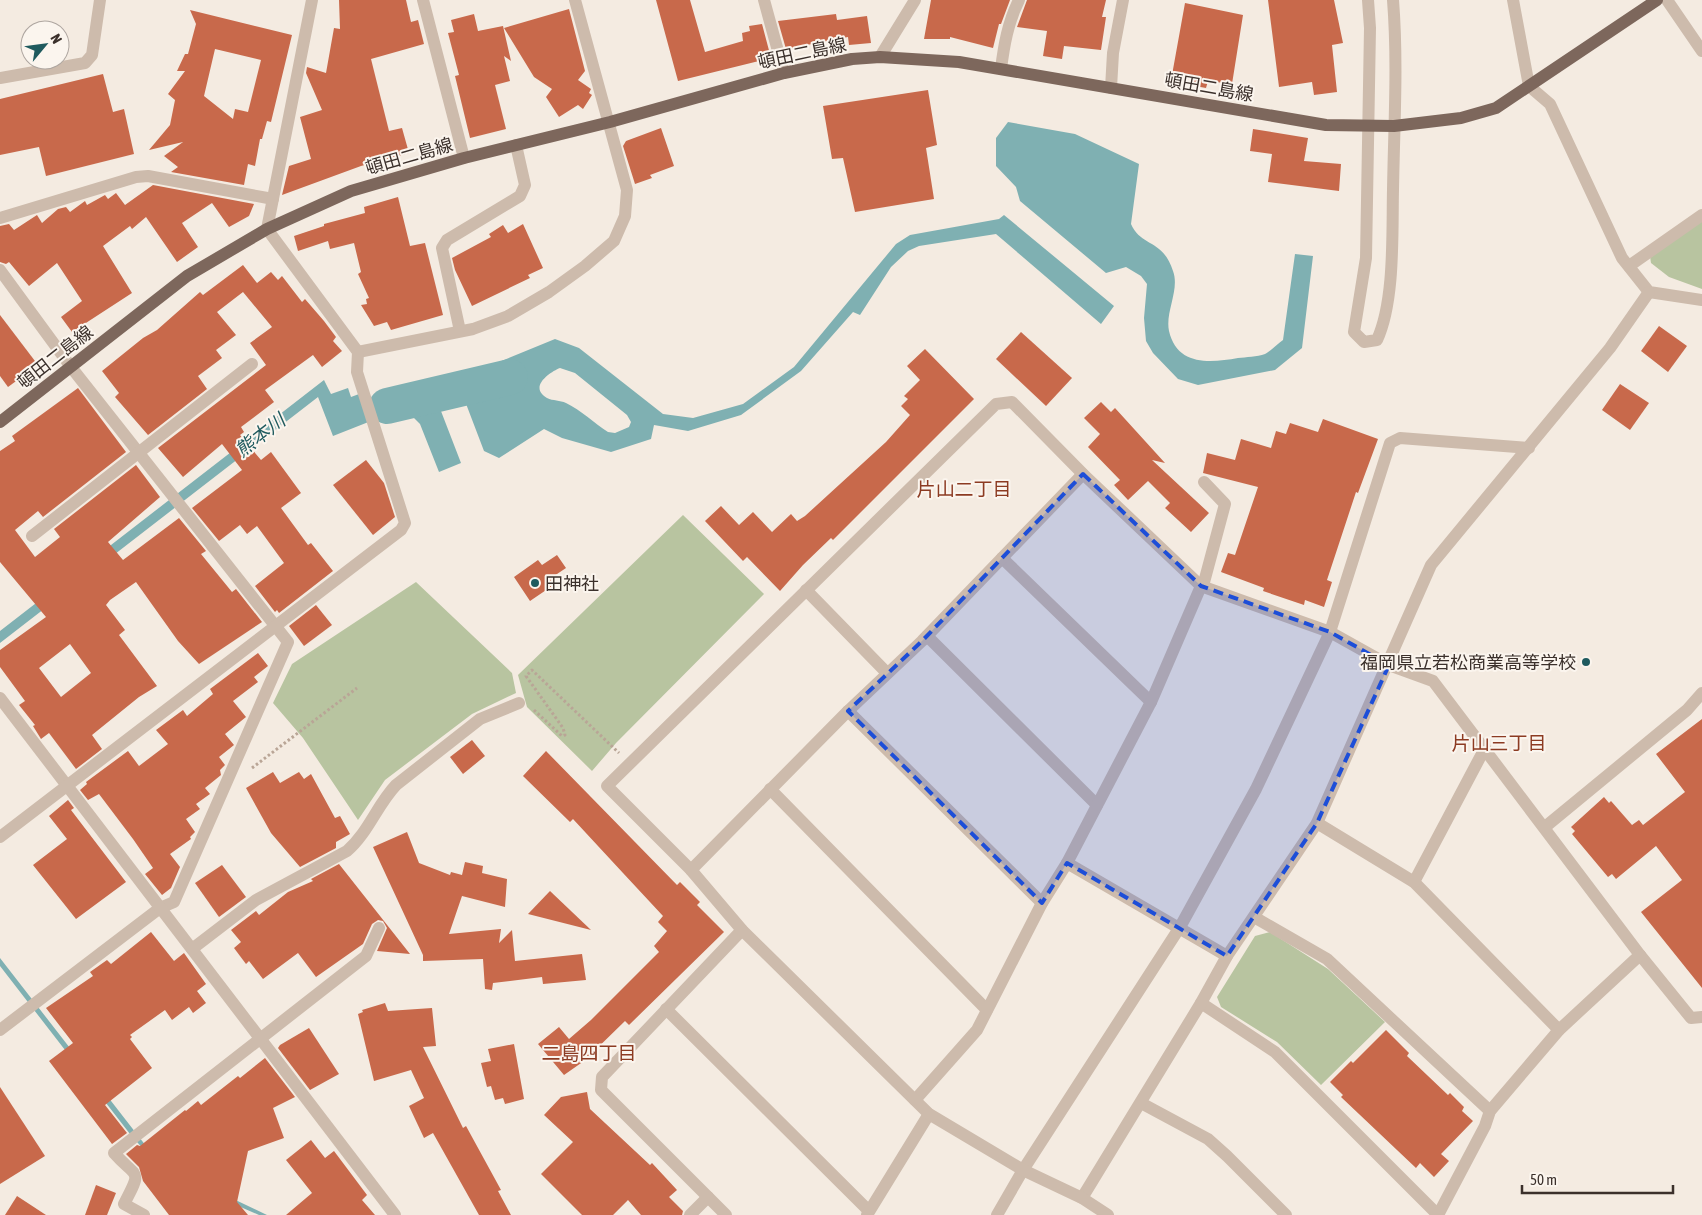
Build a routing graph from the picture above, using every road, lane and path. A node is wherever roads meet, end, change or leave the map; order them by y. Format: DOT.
graph roads {
  1 [pos="100,0"];
  2 [pos="312,0"];
  3 [pos="423,0"];
  4 [pos="575,0"];
  5 [pos="764,0"];
  6 [pos="915,0"];
  7 [pos="1019,0"];
  8 [pos="1123,0"];
  9 [pos="1368,0"];
  10 [pos="1393,0"];
  11 [pos="1513,0"];
  12 [pos="1657,0"];
  13 [pos="1667,0"];
  14 [pos="1702,51"];
  15 [pos="880,57"];
  16 [pos="1001,69"];
  17 [pos="784,73"];
  18 [pos="0,78"];
  19 [pos="1529,86"];
  20 [pos="1111,88"];
  21 [pos="610,122"];
  22 [pos="1370,125"];
  23 [pos="1394,126"];
  24 [pos="516,145"];
  25 [pos="464,158"];
  26 [pos="273,199"];
  27 [pos="1702,215"];
  28 [pos="0,218"];
  29 [pos="267,229"];
  30 [pos="1628,266"];
  31 [pos="0,270"];
  32 [pos="1649,292"];
  33 [pos="1702,300"];
  34 [pos="460,331"];
  35 [pos="358,352"];
  36 [pos="252,364"];
  37 [pos="71,367"];
  38 [pos="0,422"];
  39 [pos="1529,448"];
  40 [pos="139,452"];
  41 [pos="1083,474"];
  42 [pos="1204,482"];
  43 [pos="32,536"];
  44 [pos="1002,558"];
  45 [pos="1202,586"];
  46 [pos="806,590"];
  47 [pos="274,626"];
  48 [pos="1330,632"];
  49 [pos="927,636"];
  50 [pos="1389,666"];
  51 [pos="887,673"];
  52 [pos="357,688"];
  53 [pos="1702,693"];
  54 [pos="0,698"];
  55 [pos="1152,702"];
  56 [pos="519,703"];
  57 [pos="534,710"];
  58 [pos="848,711"];
  59 [pos="1485,748"];
  60 [pos="619,752"];
  61 [pos="247,772"];
  62 [pos="67,785"];
  63 [pos="770,789"];
  64 [pos="1097,805"];
  65 [pos="1317,823"];
  66 [pos="1545,827"];
  67 [pos="0,837"];
  68 [pos="1067,863"];
  69 [pos="691,870"];
  70 [pos="1414,882"];
  71 [pos="1042,903"];
  72 [pos="160,908"];
  73 [pos="1254,917"];
  74 [pos="1180,926"];
  75 [pos="379,928"];
  76 [pos="742,930"];
  77 [pos="192,949"];
  78 [pos="1640,955"];
  79 [pos="1227,956"];
  80 [pos="1201,1003"];
  81 [pos="666,1009"];
  82 [pos="987,1010"];
  83 [pos="1702,1017"];
  84 [pos="0,1030"];
  85 [pos="1559,1030"];
  86 [pos="260,1040"];
  87 [pos="915,1100"];
  88 [pos="1141,1103"];
  89 [pos="1490,1111"];
  90 [pos="929,1114"];
  91 [pos="1023,1170"];
  92 [pos="708,1197"];
  93 [pos="1082,1198"];
  94 [pos="868,1213"];
  95 [pos="144,1215"];
  96 [pos="395,1215"];
  97 [pos="690,1215"];
  98 [pos="726,1215"];
  99 [pos="997,1215"];
  100 [pos="1108,1215"];
  101 [pos="1286,1215"];
  102 [pos="1438,1215"];
  1 -- 18 [label="street"];
  2 -- 26 [label="street"];
  3 -- 25 [label="street"];
  4 -- 21 [label="street"];
  5 -- 17 [label="street"];
  6 -- 15 [label="street"];
  7 -- 16 [label="street"];
  8 -- 20 [label="street"];
  9 -- 22 [label="street"];
  10 -- 23 [label="street"];
  11 -- 19 [label="street"];
  12 -- 19 [label="main road, 頓田二島線"];
  13 -- 14 [label="street"];
  15 -- 16 [label="main road, 頓田二島線"];
  15 -- 17 [label="main road, 頓田二島線"];
  16 -- 20 [label="main road, 頓田二島線"];
  17 -- 21 [label="main road, 頓田二島線"];
  19 -- 23 [label="main road, 頓田二島線"];
  19 -- 30 [label="street"];
  20 -- 22 [label="main road, 頓田二島線"];
  21 -- 24 [label="main road, 頓田二島線"];
  21 -- 34 [label="street"];
  22 -- 23 [label="main road, 頓田二島線"];
  22 -- 23 [label="street"];
  24 -- 25 [label="main road, 頓田二島線"];
  24 -- 34 [label="street"];
  25 -- 29 [label="main road, 頓田二島線"];
  26 -- 28 [label="street"];
  26 -- 29 [label="street"];
  27 -- 30 [label="street"];
  29 -- 35 [label="street"];
  29 -- 37 [label="main road, 頓田二島線"];
  30 -- 32 [label="street"];
  31 -- 37 [label="street"];
  32 -- 33 [label="street"];
  32 -- 39 [label="street"];
  34 -- 35 [label="street"];
  35 -- 47 [label="street"];
  36 -- 40 [label="street"];
  37 -- 38 [label="main road, 頓田二島線"];
  37 -- 40 [label="street"];
  39 -- 48 [label="street"];
  39 -- 50 [label="street"];
  40 -- 43 [label="street"];
  40 -- 47 [label="street"];
  41 -- 44 [label="street"];
  41 -- 45 [label="street"];
  41 -- 46 [label="street"];
  42 -- 45 [label="street"];
  44 -- 49 [label="street"];
  44 -- 55 [label="street"];
  45 -- 48 [label="street"];
  45 -- 55 [label="street"];
  46 -- 51 [label="street"];
  46 -- 69 [label="street"];
  47 -- 62 [label="street"];
  47 -- 72 [label="street"];
  48 -- 50 [label="street"];
  48 -- 74 [label="street"];
  49 -- 51 [label="street"];
  49 -- 64 [label="street"];
  50 -- 59 [label="street"];
  50 -- 65 [label="street"];
  51 -- 58 [label="street"];
  52 -- 61 [label="path"];
  53 -- 66 [label="street"];
  54 -- 62 [label="street"];
  55 -- 64 [label="street"];
  56 -- 77 [label="street"];
  57 -- 60 [label="path"];
  58 -- 63 [label="street"];
  58 -- 71 [label="street"];
  59 -- 66 [label="street"];
  59 -- 70 [label="street"];
  62 -- 67 [label="street"];
  62 -- 72 [label="street"];
  63 -- 69 [label="street"];
  63 -- 82 [label="street"];
  64 -- 68 [label="street"];
  65 -- 70 [label="street"];
  65 -- 73 [label="street"];
  66 -- 78 [label="street"];
  68 -- 71 [label="street"];
  68 -- 74 [label="street"];
  69 -- 76 [label="street"];
  70 -- 85 [label="street"];
  71 -- 82 [label="street"];
  72 -- 77 [label="street"];
  72 -- 84 [label="street"];
  73 -- 79 [label="street"];
  73 -- 89 [label="street"];
  74 -- 79 [label="street"];
  74 -- 91 [label="street"];
  75 -- 86 [label="street"];
  76 -- 81 [label="street"];
  76 -- 87 [label="street"];
  77 -- 86 [label="street"];
  78 -- 83 [label="street"];
  78 -- 85 [label="street"];
  79 -- 80 [label="street"];
  80 -- 88 [label="street"];
  80 -- 102 [label="street"];
  81 -- 92 [label="street"];
  81 -- 94 [label="street"];
  82 -- 87 [label="street"];
  85 -- 89 [label="street"];
  86 -- 95 [label="street"];
  86 -- 96 [label="street"];
  87 -- 90 [label="street"];
  88 -- 93 [label="street"];
  88 -- 101 [label="street"];
  89 -- 102 [label="street"];
  90 -- 91 [label="street"];
  90 -- 94 [label="street"];
  91 -- 93 [label="street"];
  91 -- 99 [label="street"];
  92 -- 97 [label="street"];
  92 -- 98 [label="street"];
  93 -- 100 [label="street"];
}
